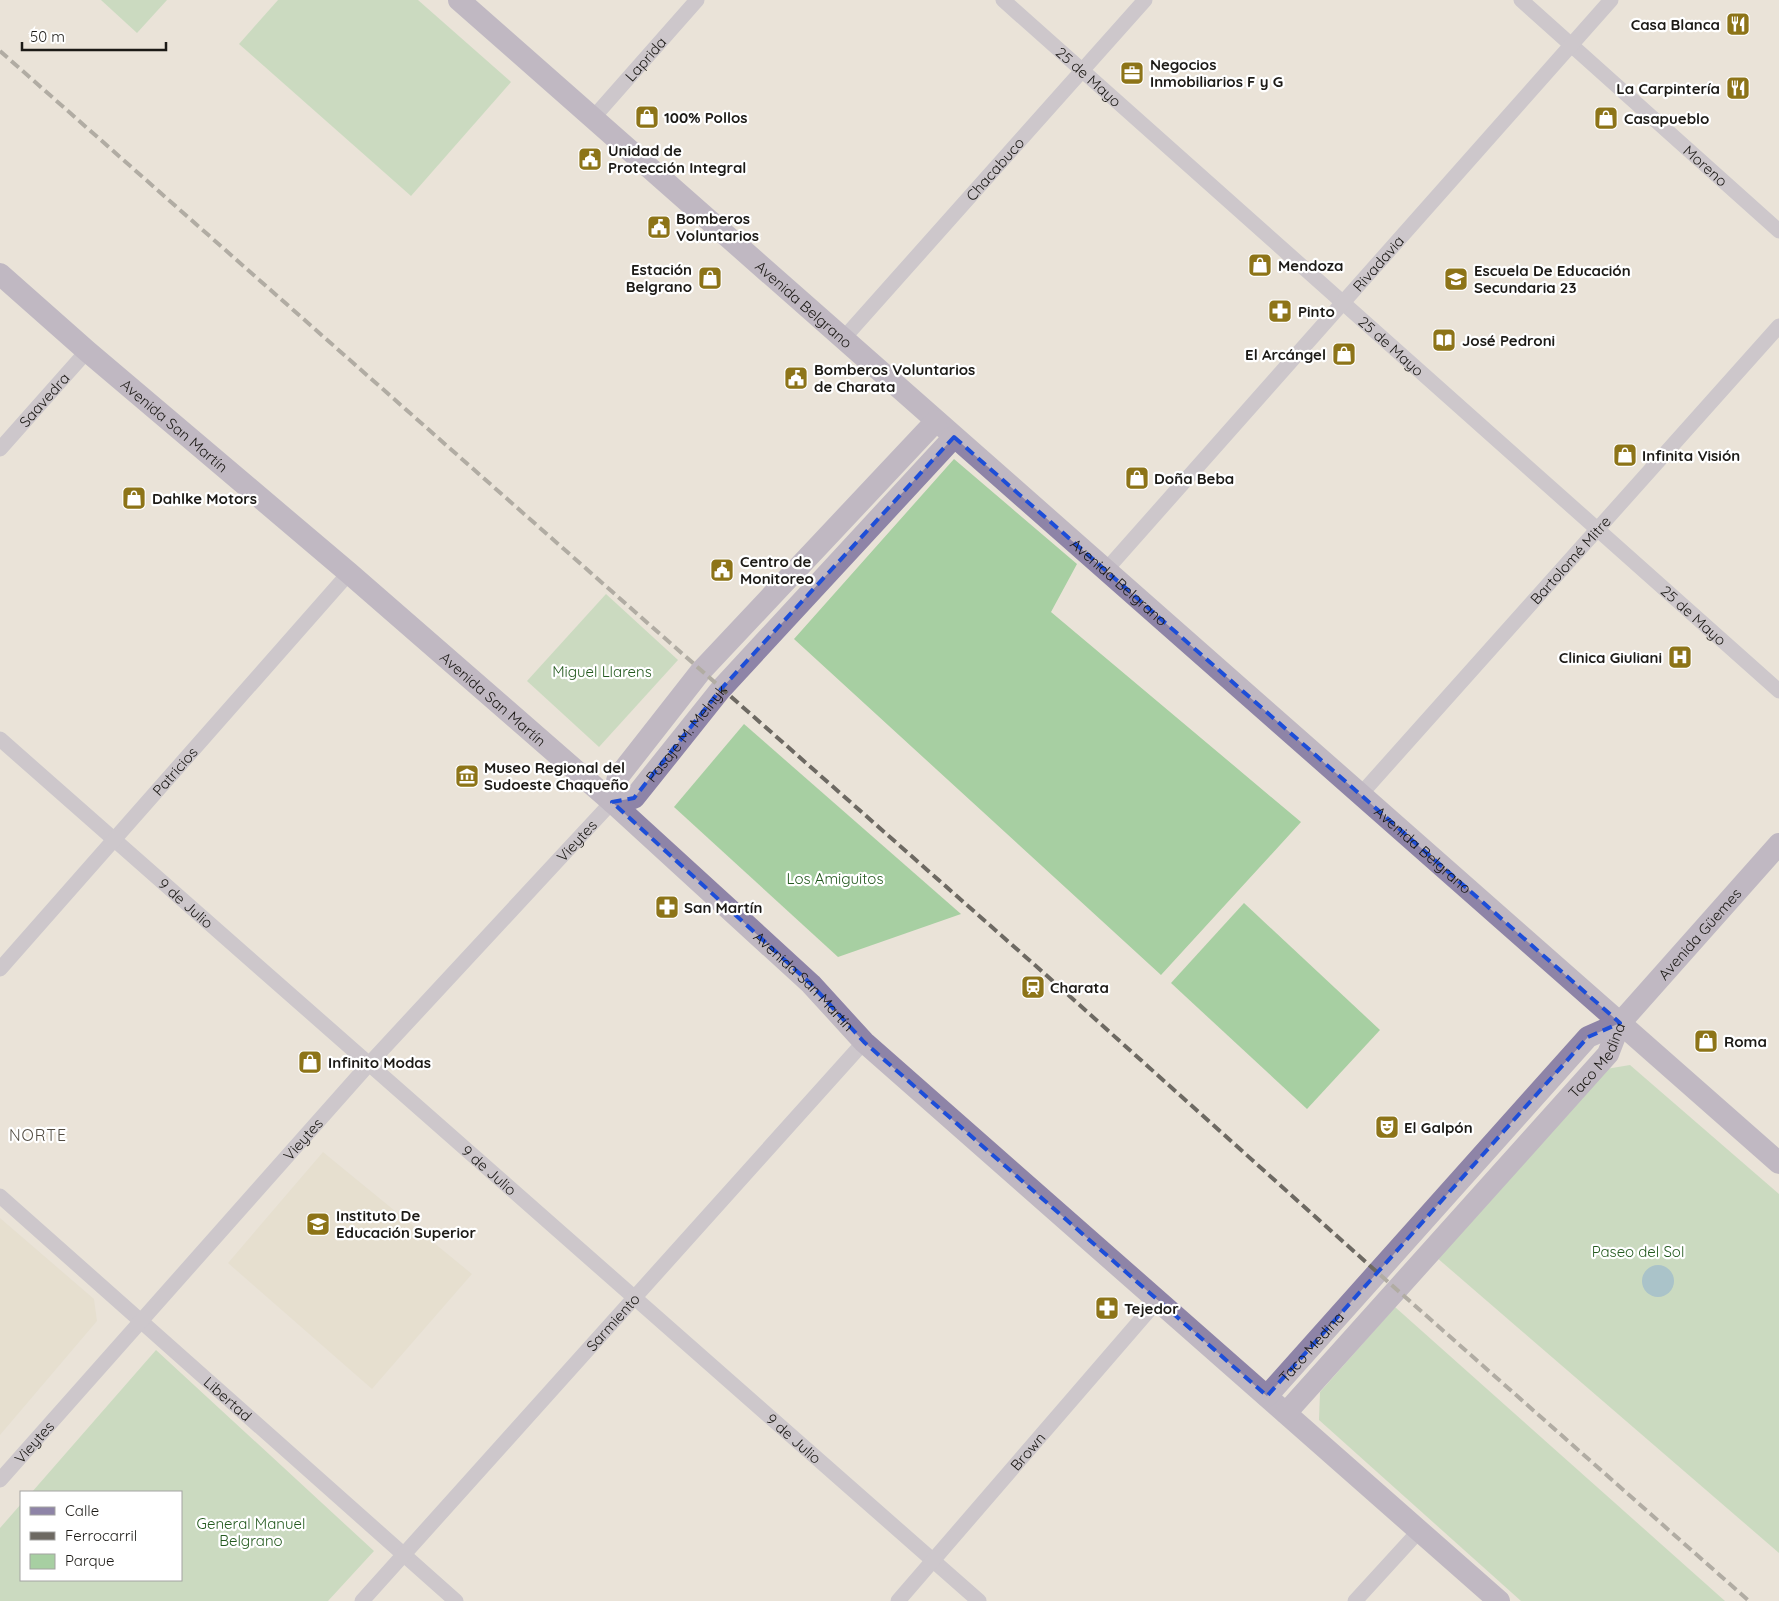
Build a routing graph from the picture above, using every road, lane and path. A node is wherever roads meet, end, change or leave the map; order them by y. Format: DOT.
graph roads {
  1 [pos="459,0"];
  2 [pos="698,0"];
  3 [pos="1003,0"];
  4 [pos="1145,0"];
  5 [pos="1521,0"];
  6 [pos="1610,0"];
  7 [pos="1571,45"];
  8 [pos="1082,71"];
  9 [pos="592,118"];
  10 [pos="1779,231"];
  11 [pos="0,274"];
  12 [pos="1342,303"];
  13 [pos="1779,326"];
  14 [pos="843,339"];
  15 [pos="87,351"];
  16 [pos="936,420"];
  17 [pos="954,437"];
  18 [pos="0,449"];
  19 [pos="1597,530"];
  20 [pos="1106,570"];
  21 [pos="349,573"];
  22 [pos="1779,691"];
  23 [pos="0,739"];
  24 [pos="1361,794"];
  25 [pos="612,802"];
  26 [pos="114,839"];
  27 [pos="1779,844"];
  28 [pos="0,969"];
  29 [pos="1620,1023"];
  30 [pos="864,1042"];
  31 [pos="369,1064"];
  32 [pos="1779,1163"];
  33 [pos="0,1196"];
  34 [pos="634,1297"];
  35 [pos="1156,1301"];
  36 [pos="141,1322"];
  37 [pos="1267,1396"];
  38 [pos="1286,1413"];
  39 [pos="0,1480"];
  40 [pos="1419,1531"];
  41 [pos="403,1554"];
  42 [pos="933,1561"];
  43 [pos="362,1601"];
  44 [pos="456,1601"];
  45 [pos="898,1601"];
  46 [pos="978,1601"];
  47 [pos="1355,1601"];
  48 [pos="1499,1601"];
  1 -- 9 [label="main road, Avenida Belgrano"];
  2 -- 9 [label="street, Laprida"];
  3 -- 8 [label="street, 25 de Mayo"];
  4 -- 8 [label="street, Chacabuco"];
  5 -- 7 [label="street, Moreno"];
  6 -- 7 [label="street, Rivadavia"];
  7 -- 10 [label="street, Moreno"];
  7 -- 12 [label="street, Rivadavia"];
  8 -- 12 [label="street, 25 de Mayo"];
  8 -- 14 [label="street, Chacabuco"];
  9 -- 14 [label="main road, Avenida Belgrano"];
  11 -- 15 [label="main road, Avenida San Martín"];
  12 -- 19 [label="street, 25 de Mayo"];
  12 -- 20 [label="street, Rivadavia"];
  13 -- 19 [label="street, Bartolomé Mitre"];
  14 -- 16 [label="main road, Avenida Belgrano"];
  15 -- 18 [label="street, Saavedra"];
  15 -- 21 [label="main road, Avenida San Martín"];
  16 -- 17 [label="main road, Avenida Belgrano"];
  16 -- 25 [label="main road, Pasaje M. Melnyk"];
  17 -- 20 [label="main road, Avenida Belgrano"];
  17 -- 25 [label="main road, Pasaje M. Melnyk"];
  19 -- 22 [label="street, 25 de Mayo"];
  19 -- 24 [label="street, Bartolomé Mitre"];
  20 -- 24 [label="main road, Avenida Belgrano"];
  21 -- 25 [label="main road, Avenida San Martín"];
  21 -- 26 [label="street, Patricios"];
  23 -- 26 [label="street, 9 de Julio"];
  24 -- 29 [label="main road, Avenida Belgrano"];
  25 -- 30 [label="main road, Avenida San Martín"];
  25 -- 31 [label="street, Vieytes"];
  26 -- 28 [label="street, Patricios"];
  26 -- 31 [label="street, 9 de Julio"];
  27 -- 29 [label="main road, Avenida Güemes"];
  29 -- 32 [label="main road, Avenida Belgrano"];
  29 -- 37 [label="main road, Taco Medina"];
  29 -- 38 [label="main road, Taco Medina"];
  30 -- 34 [label="street, Sarmiento"];
  30 -- 35 [label="main road, Avenida San Martín"];
  31 -- 34 [label="street, 9 de Julio"];
  31 -- 36 [label="street, Vieytes"];
  33 -- 36 [label="street, Libertad"];
  34 -- 41 [label="street, Sarmiento"];
  34 -- 42 [label="street, 9 de Julio"];
  35 -- 37 [label="main road, Avenida San Martín"];
  35 -- 42 [label="street, Brown"];
  36 -- 39 [label="street, Vieytes"];
  36 -- 41 [label="street, Libertad"];
  37 -- 38 [label="main road, Avenida San Martín"];
  38 -- 40 [label="main road, Avenida San Martín"];
  40 -- 47 [label="street"];
  40 -- 48 [label="main road, Avenida San Martín"];
  41 -- 43 [label="street, Sarmiento"];
  41 -- 44 [label="street, Libertad"];
  42 -- 45 [label="street, Brown"];
  42 -- 46 [label="street, 9 de Julio"];
}
